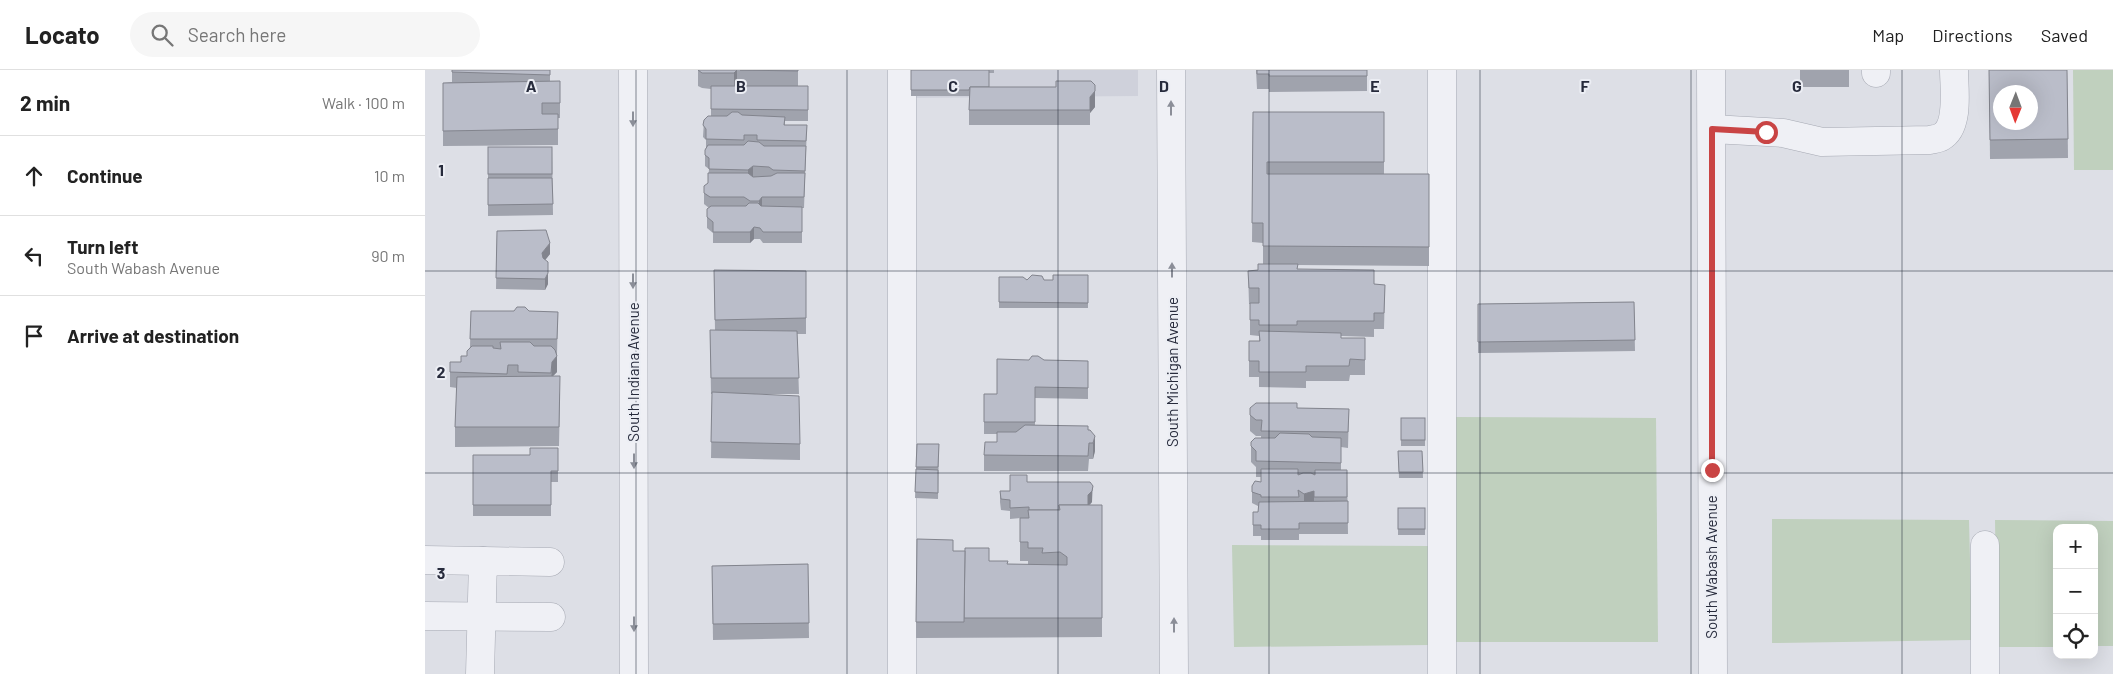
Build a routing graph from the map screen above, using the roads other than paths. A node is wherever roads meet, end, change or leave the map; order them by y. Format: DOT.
graph roads {
  1 [pos="633,70"];
  2 [pos="902,70"];
  3 [pos="1171,70"];
  4 [pos="1442,70"];
  5 [pos="1711,70"];
  6 [pos="1954,70"];
  7 [pos="1712,129"];
  8 [pos="1985,545"];
  9 [pos="425,560"];
  10 [pos="483,561"];
  11 [pos="550,562"];
  12 [pos="425,616"];
  13 [pos="481,616"];
  14 [pos="551,617"];
  15 [pos="480,674"];
  16 [pos="634,674"];
  17 [pos="902,674"];
  18 [pos="1174,674"];
  19 [pos="1442,674"];
  20 [pos="1713,674"];
  21 [pos="1985,674"];
  1 -- 16 [label="street, South Indiana Avenue, one-way"];
  2 -- 17 [label="street"];
  18 -- 3 [label="street, South Michigan Avenue, one-way"];
  4 -- 19 [label="street"];
  5 -- 7 [label="street, South Wabash Avenue"];
  6 -- 7 [label="street"];
  7 -- 20 [label="street, South Wabash Avenue"];
  8 -- 21 [label="street"];
  9 -- 10 [label="street"];
  10 -- 11 [label="street"];
  10 -- 13 [label="street"];
  12 -- 13 [label="street"];
  13 -- 14 [label="street"];
  13 -- 15 [label="street"];
}
